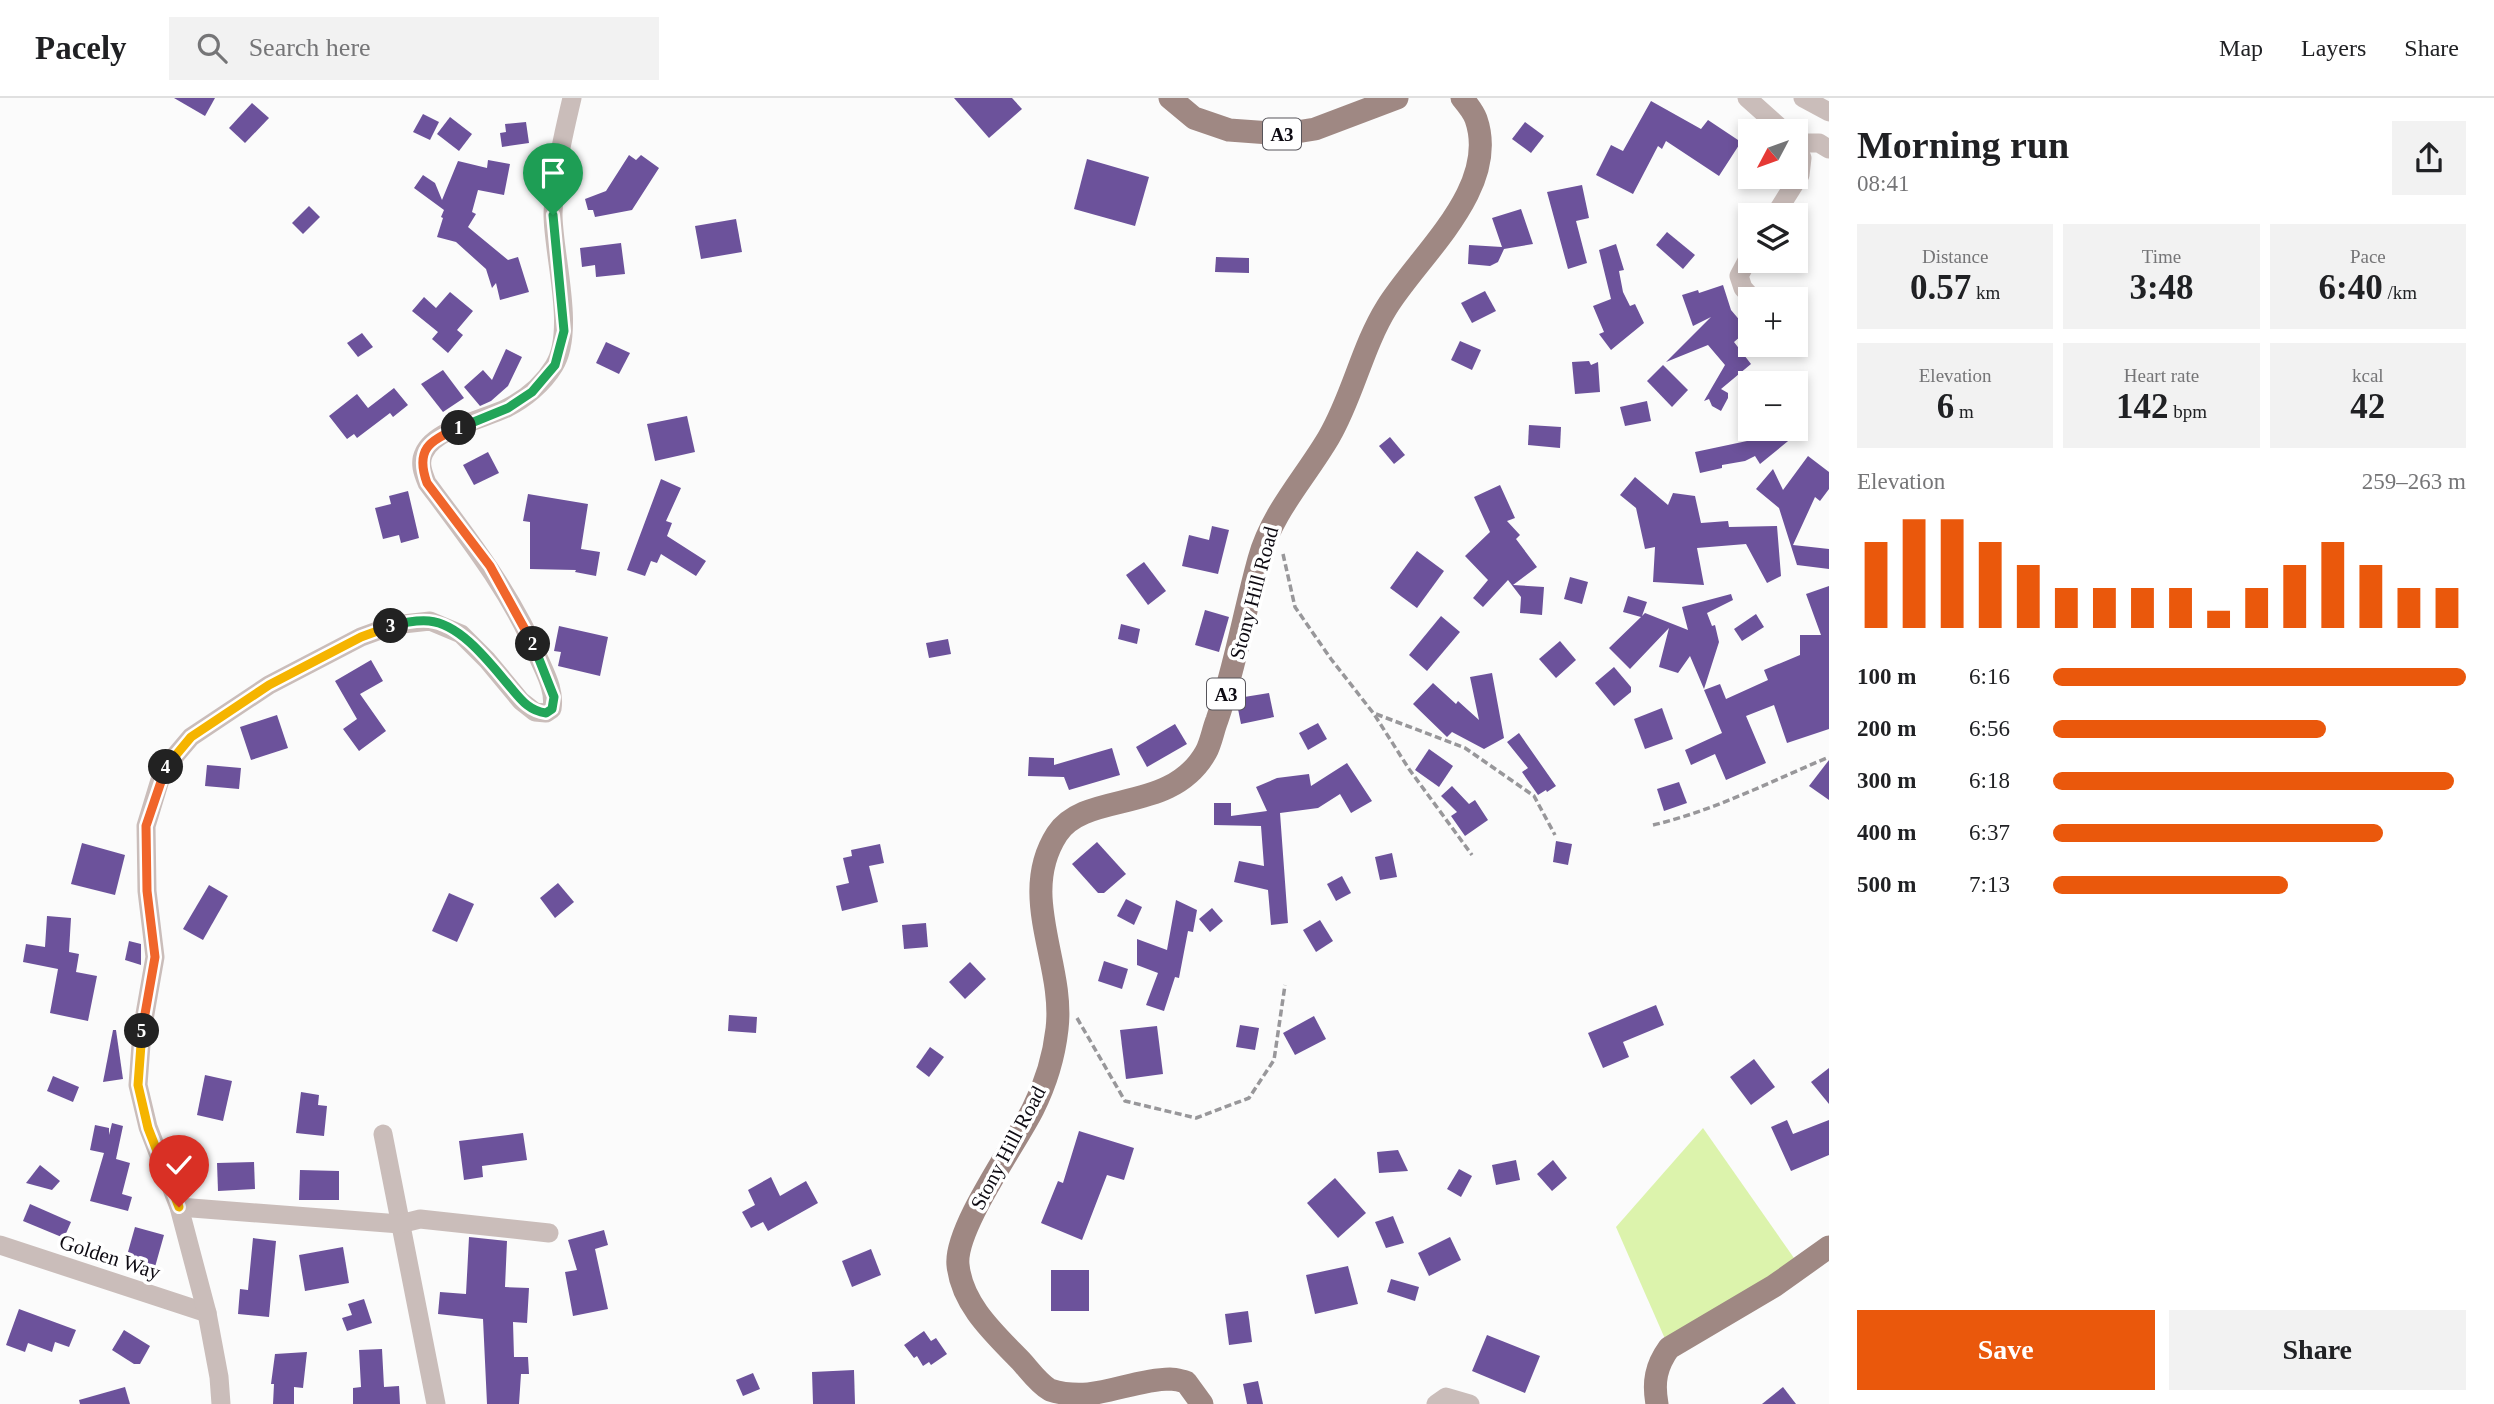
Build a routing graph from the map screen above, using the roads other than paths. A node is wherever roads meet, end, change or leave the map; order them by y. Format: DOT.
graph roads {
  1 [pos="572,98"];
  2 [pos="1170,98"];
  3 [pos="1397,98"];
  4 [pos="1462,98"];
  5 [pos="1747,98"];
  6 [pos="1803,98"];
  7 [pos="1829,113"];
  8 [pos="1771,119"];
  9 [pos="1808,143"];
  10 [pos="1829,149"];
  11 [pos="383,1134"];
  12 [pos="179,1207"];
  13 [pos="400,1224"];
  14 [pos="549,1233"];
  15 [pos="0,1245"];
  16 [pos="1829,1247"];
  17 [pos="207,1313"];
  18 [pos="221,1404"];
  19 [pos="436,1404"];
  20 [pos="1202,1404"];
  21 [pos="1436,1404"];
  22 [pos="1470,1404"];
  23 [pos="1657,1404"];
  1 -- 12 [label="street"];
  2 -- 3 [label="main road, A3"];
  4 -- 20 [label="main road, Stony Hill Road / A3"];
  5 -- 8 [label="street"];
  6 -- 7 [label="street"];
  9 -- 10 [label="street"];
  11 -- 13 [label="street"];
  12 -- 13 [label="street"];
  12 -- 17 [label="street"];
  13 -- 14 [label="street"];
  13 -- 19 [label="street"];
  15 -- 17 [label="street, Golden Way"];
  16 -- 23 [label="main road"];
  17 -- 18 [label="street"];
  21 -- 22 [label="street"];
}
